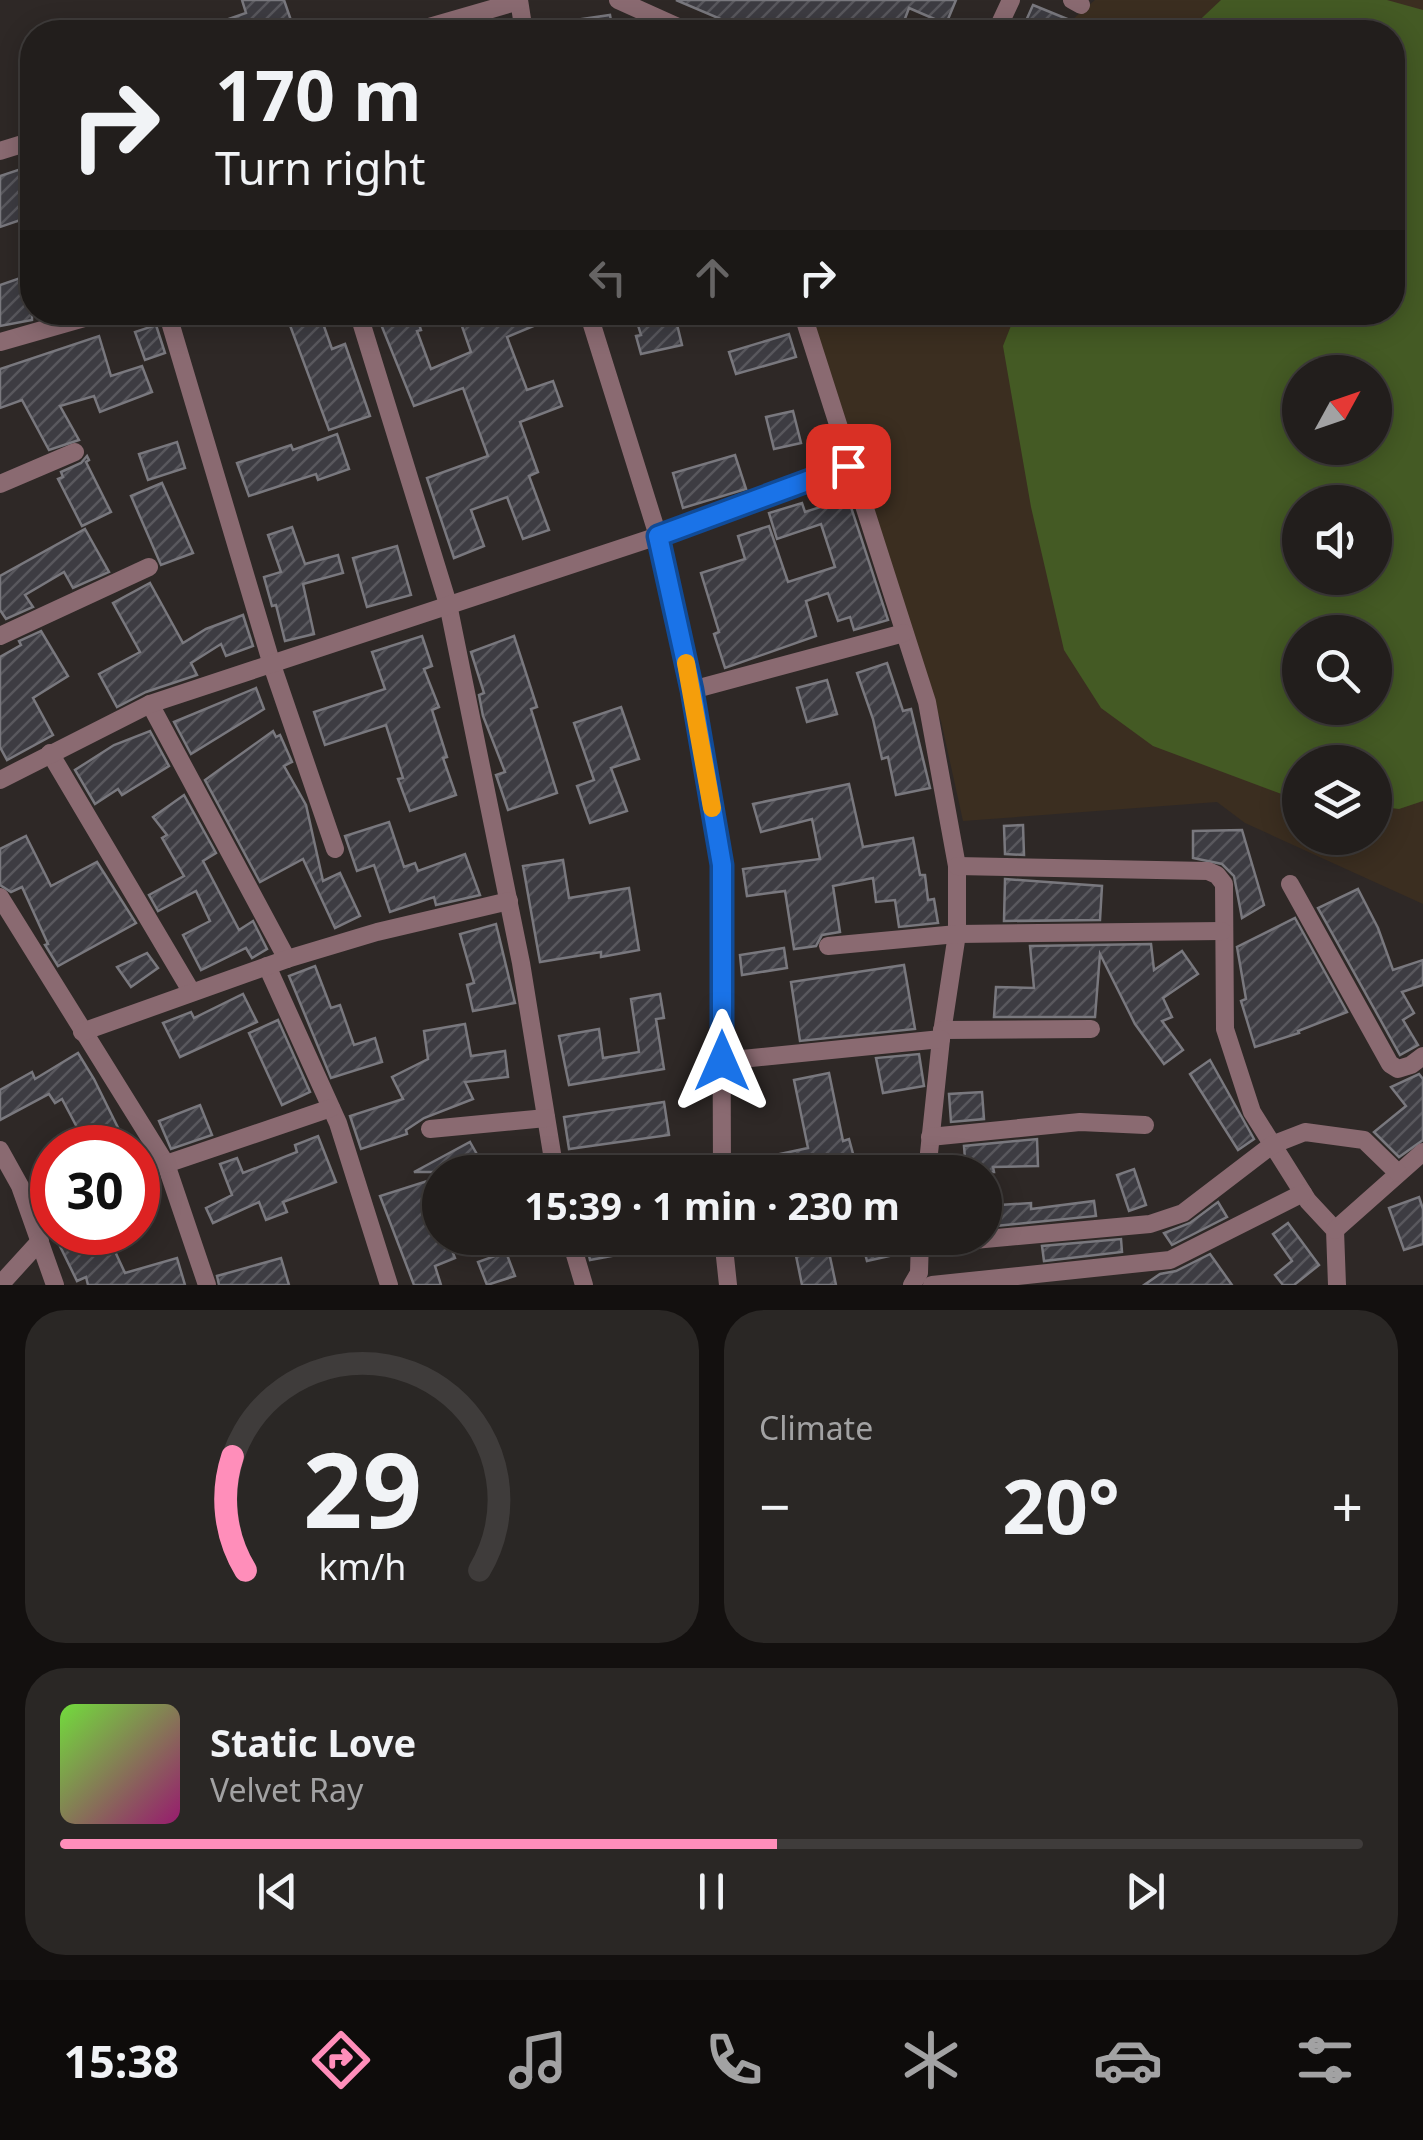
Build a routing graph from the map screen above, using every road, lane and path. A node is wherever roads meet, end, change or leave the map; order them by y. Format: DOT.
graph roads {
  1 [pos="519,0"];
  2 [pos="618,0"];
  3 [pos="452,20"];
  4 [pos="662,20"];
  5 [pos="56,325"];
  6 [pos="170,325"];
  7 [pos="362,325"];
  8 [pos="592,325"];
  9 [pos="806,325"];
  10 [pos="0,342"];
  11 [pos="75,452"];
  12 [pos="848,466"];
  13 [pos="0,484"];
  14 [pos="658,536"];
  15 [pos="149,567"];
  16 [pos="448,604"];
  17 [pos="904,633"];
  18 [pos="0,636"];
  19 [pos="272,664"];
  20 [pos="692,690"];
  21 [pos="150,704"];
  22 [pos="50,753"];
  23 [pos="0,780"];
  24 [pos="335,849"];
  25 [pos="957,866"];
  26 [pos="1290,884"];
  27 [pos="0,897"];
  28 [pos="509,901"];
  29 [pos="1222,931"];
  30 [pos="957,934"];
  31 [pos="828,946"];
  32 [pos="287,960"];
  33 [pos="267,966"];
  34 [pos="191,991"];
  35 [pos="1092,1029"];
  36 [pos="82,1032"];
  37 [pos="942,1034"];
  38 [pos="1423,1056"];
  39 [pos="722,1061"];
  40 [pos="331,1108"];
  41 [pos="546,1118"];
  42 [pos="1145,1124"];
  43 [pos="430,1129"];
  44 [pos="930,1136"];
  45 [pos="1272,1145"];
  46 [pos="0,1150"];
  47 [pos="1423,1152"];
  48 [pos="552,1155"];
  49 [pos="722,1155"];
  50 [pos="928,1155"];
  51 [pos="166,1164"];
  52 [pos="1398,1173"];
  53 [pos="20,1186"];
  54 [pos="1303,1194"];
  55 [pos="0,1197"];
  56 [pos="30,1214"];
  57 [pos="1335,1230"];
  58 [pos="1002,1235"];
  59 [pos="30,1252"];
  60 [pos="45,1255"];
  61 [pos="575,1255"];
  62 [pos="725,1255"];
  63 [pos="920,1255"];
  64 [pos="0,1285"];
  65 [pos="55,1285"];
  66 [pos="206,1285"];
  67 [pos="389,1285"];
  68 [pos="584,1285"];
  69 [pos="728,1285"];
  70 [pos="912,1285"];
  71 [pos="932,1285"];
  72 [pos="1338,1285"];
  1 -- 3 [label="street"];
  2 -- 4 [label="street"];
  5 -- 10 [label="street"];
  6 -- 19 [label="street"];
  7 -- 16 [label="street"];
  8 -- 14 [label="street"];
  9 -- 12 [label="street"];
  11 -- 13 [label="street"];
  12 -- 14 [label="street"];
  12 -- 17 [label="street"];
  14 -- 16 [label="street"];
  14 -- 20 [label="street"];
  15 -- 18 [label="street"];
  16 -- 19 [label="street"];
  16 -- 28 [label="street"];
  17 -- 20 [label="street"];
  17 -- 25 [label="street"];
  19 -- 21 [label="street"];
  19 -- 24 [label="street"];
  20 -- 39 [label="street"];
  21 -- 22 [label="street"];
  21 -- 32 [label="street"];
  22 -- 23 [label="street"];
  22 -- 34 [label="street"];
  25 -- 29 [label="street"];
  25 -- 30 [label="street"];
  26 -- 38 [label="street"];
  27 -- 36 [label="street"];
  28 -- 32 [label="street"];
  28 -- 41 [label="street"];
  29 -- 30 [label="street"];
  29 -- 45 [label="street"];
  30 -- 31 [label="street"];
  30 -- 37 [label="street"];
  32 -- 33 [label="street"];
  33 -- 34 [label="street"];
  33 -- 40 [label="street"];
  34 -- 36 [label="street"];
  35 -- 37 [label="street"];
  36 -- 51 [label="street"];
  37 -- 39 [label="street"];
  37 -- 44 [label="street"];
  39 -- 49 [label="street"];
  40 -- 51 [label="street"];
  40 -- 67 [label="street"];
  41 -- 43 [label="street"];
  41 -- 48 [label="street"];
  42 -- 44 [label="street"];
  44 -- 50 [label="street"];
  45 -- 52 [label="street"];
  45 -- 54 [label="street"];
  45 -- 58 [label="street"];
  46 -- 53 [label="street"];
  47 -- 52 [label="street"];
  51 -- 66 [label="street"];
  52 -- 57 [label="street"];
  53 -- 55 [label="street"];
  53 -- 56 [label="street"];
  54 -- 57 [label="street"];
  54 -- 71 [label="street"];
  57 -- 72 [label="street"];
  59 -- 64 [label="street"];
  60 -- 65 [label="street"];
  61 -- 68 [label="street"];
  62 -- 69 [label="street"];
  63 -- 70 [label="street"];
}
